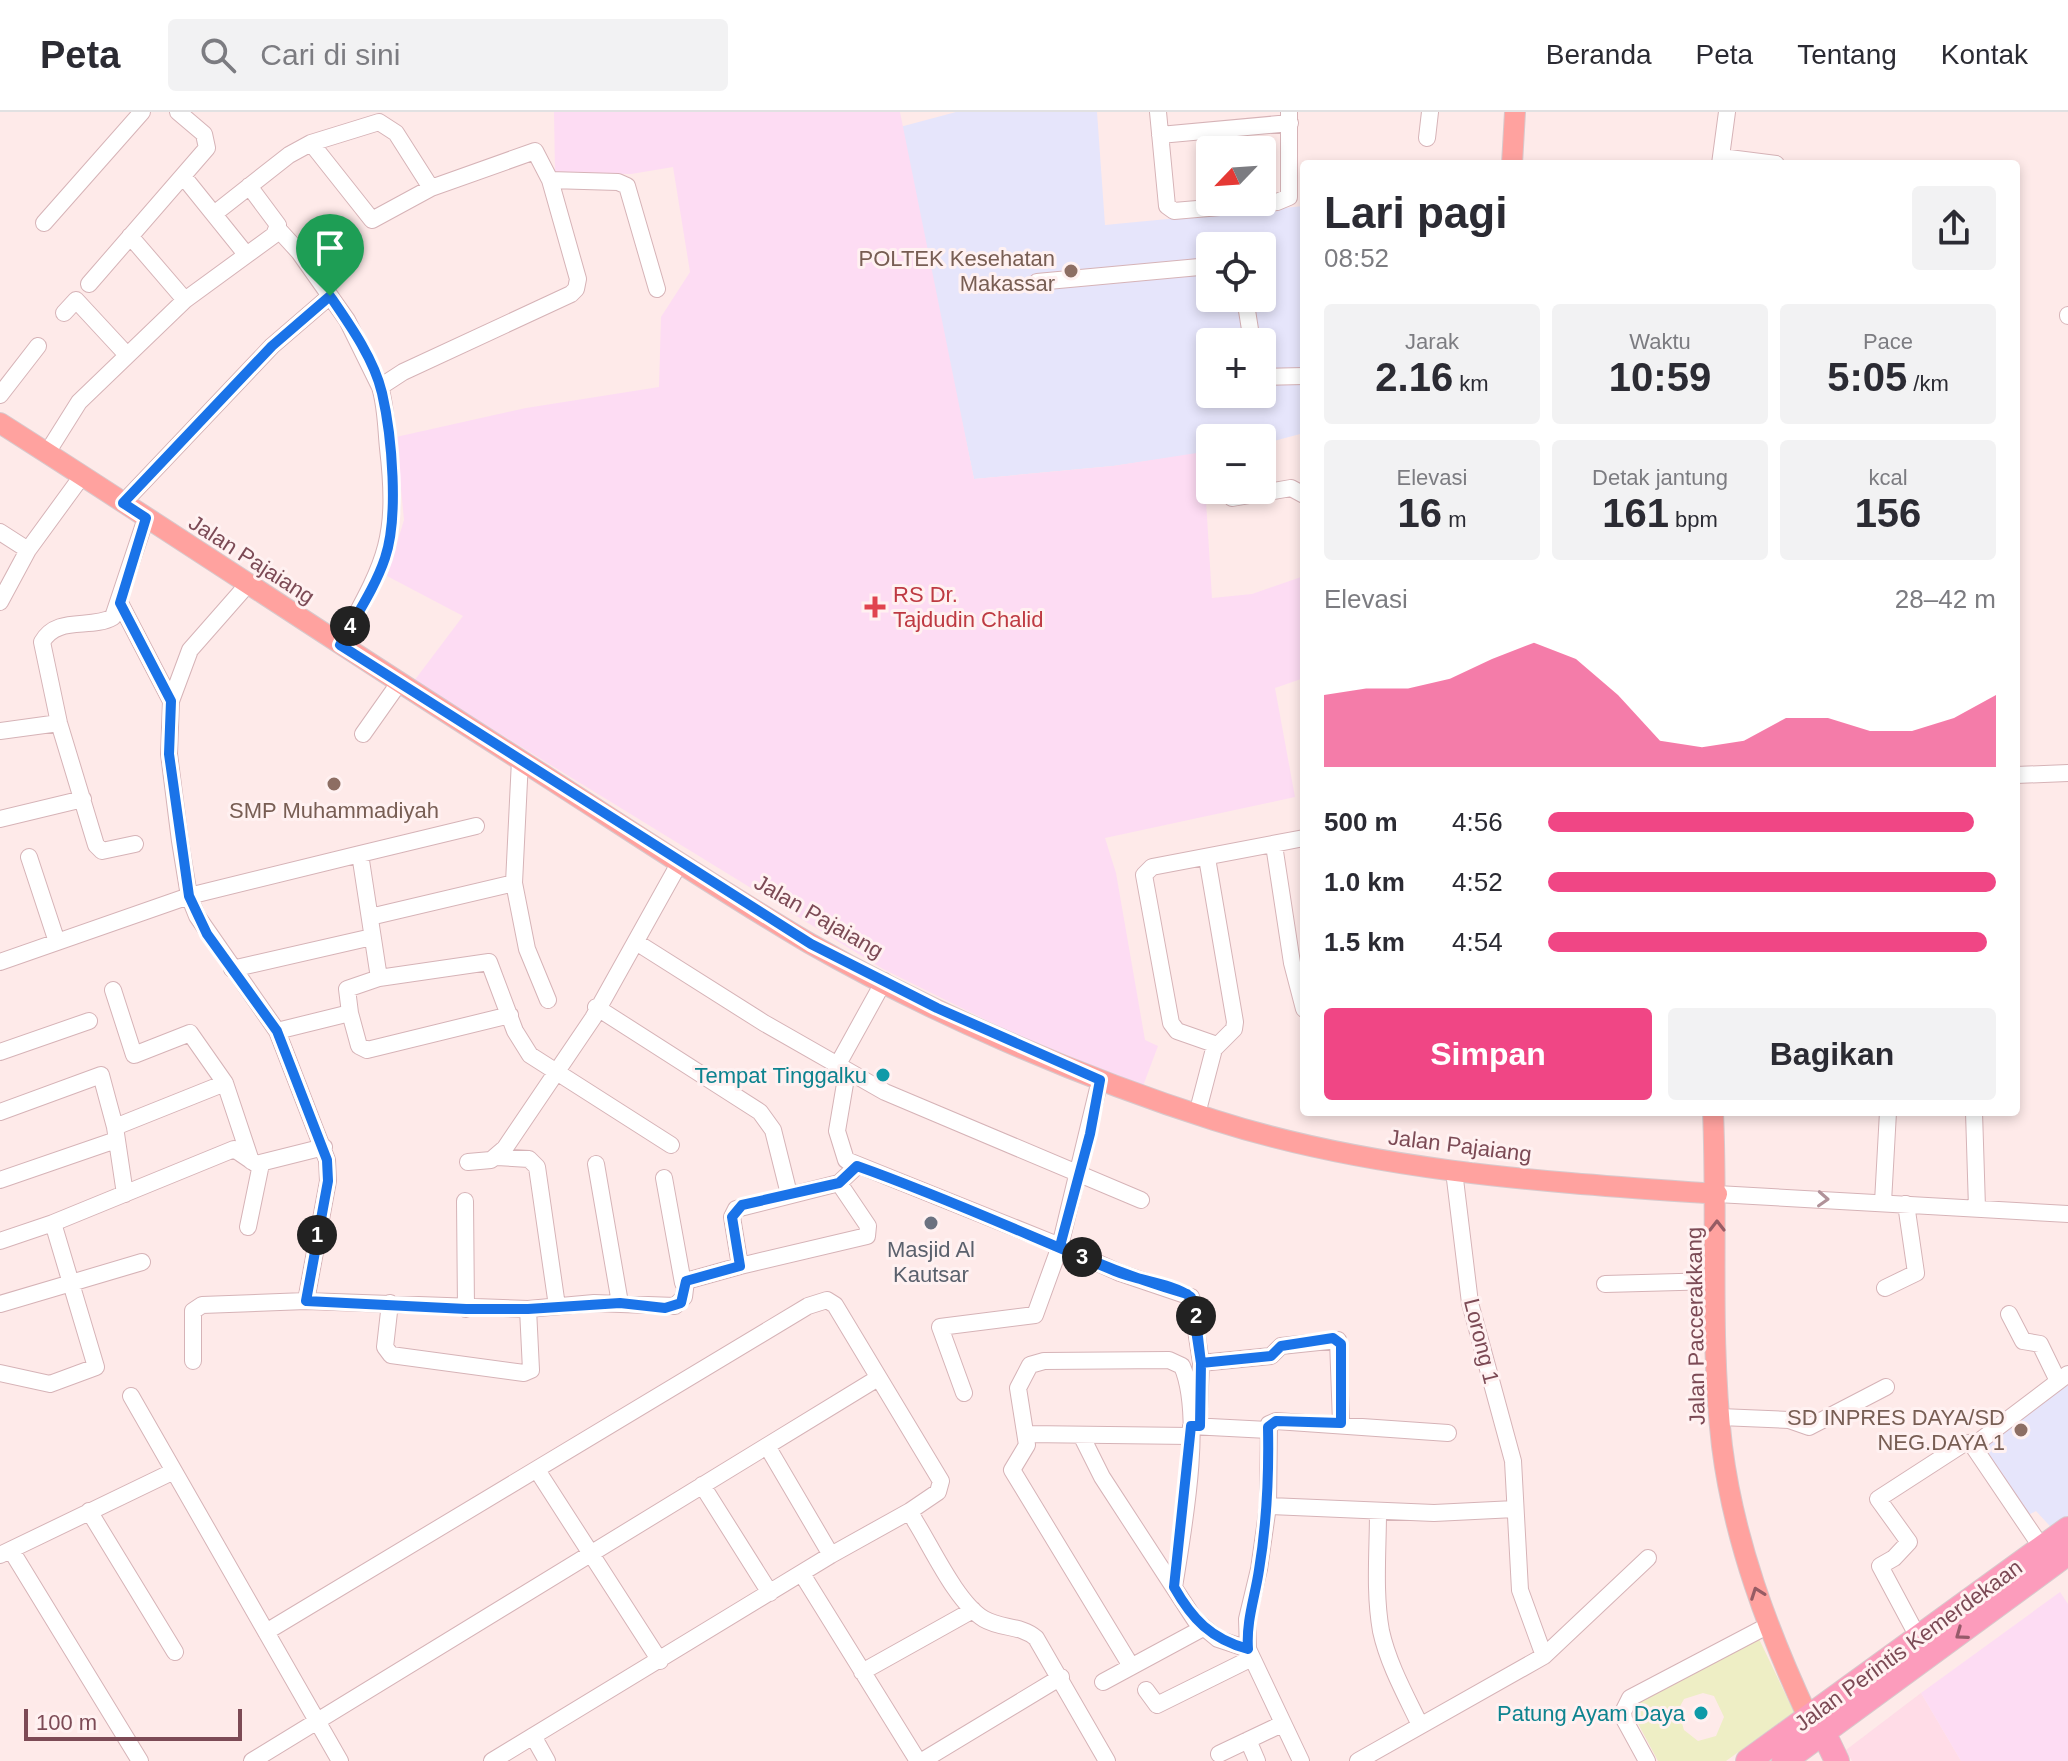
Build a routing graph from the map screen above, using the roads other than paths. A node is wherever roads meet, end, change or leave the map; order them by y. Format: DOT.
graph roads {
  1 [pos="142,112"];
  2 [pos="178,112"];
  3 [pos="1158,112"];
  4 [pos="1430,112"];
  5 [pos="1515,112"];
  6 [pos="1727,112"];
  7 [pos="1290,118"];
  8 [pos="1160,135"];
  9 [pos="1427,138"];
  10 [pos="311,143"];
  11 [pos="1512,160"];
  12 [pos="1721,160"];
  13 [pos="183,176"];
  14 [pos="550,180"];
  15 [pos="249,186"];
  16 [pos="431,188"];
  17 [pos="214,214"];
  18 [pos="44,223"];
  19 [pos="278,229"];
  20 [pos="130,236"];
  21 [pos="245,253"];
  22 [pos="1196,267"];
  23 [pos="1037,282"];
  24 [pos="89,284"];
  25 [pos="657,289"];
  26 [pos="330,296"];
  27 [pos="185,300"];
  28 [pos="64,313"];
  29 [pos="38,346"];
  30 [pos="127,355"];
  31 [pos="1300,376"];
  32 [pos="1276,377"];
  33 [pos="380,387"];
  34 [pos="0,395"];
  35 [pos="0,423"];
  36 [pos="47,453"];
  37 [pos="82,476"];
  38 [pos="1276,491"];
  39 [pos="1300,493"];
  40 [pos="123,503"];
  41 [pos="146,518"];
  42 [pos="0,532"];
  43 [pos="28,550"];
  44 [pos="248,584"];
  45 [pos="0,602"];
  46 [pos="120,603"];
  47 [pos="340,645"];
  48 [pos="399,683"];
  49 [pos="171,701"];
  50 [pos="59,723"];
  51 [pos="0,731"];
  52 [pos="363,734"];
  53 [pos="520,760"];
  54 [pos="2068,773"];
  55 [pos="2020,775"];
  56 [pos="83,799"];
  57 [pos="0,819"];
  58 [pos="476,826"];
  59 [pos="1300,839"];
  60 [pos="135,844"];
  61 [pos="1274,845"];
  62 [pos="360,854"];
  63 [pos="29,857"];
  64 [pos="1207,858"];
  65 [pos="680,862"];
  66 [pos="514,883"];
  67 [pos="189,896"];
  68 [pos="370,917"];
  69 [pos="372,937"];
  70 [pos="57,942"];
  71 [pos="636,942"];
  72 [pos="0,962"];
  73 [pos="232,969"];
  74 [pos="379,978"];
  75 [pos="884,981"];
  76 [pos="113,990"];
  77 [pos="1300,994"];
  78 [pos="548,1000"];
  79 [pos="596,1007"];
  80 [pos="350,1013"];
  81 [pos="510,1015"];
  82 [pos="89,1021"];
  83 [pos="277,1031"];
  84 [pos="1217,1045"];
  85 [pos="0,1052"];
  86 [pos="842,1069"];
  87 [pos="557,1072"];
  88 [pos="1100,1080"];
  89 [pos="225,1083"];
  90 [pos="0,1112"];
  91 [pos="1197,1114"];
  92 [pos="1713,1116"];
  93 [pos="1888,1116"];
  94 [pos="1974,1116"];
  95 [pos="116,1133"];
  96 [pos="671,1145"];
  97 [pos="324,1147"];
  98 [pos="497,1157"];
  99 [pos="468,1162"];
  100 [pos="256,1163"];
  101 [pos="596,1164"];
  102 [pos="857,1166"];
  103 [pos="1454,1171"];
  104 [pos="1079,1172"];
  105 [pos="664,1178"];
  106 [pos="0,1180"];
  107 [pos="839,1183"];
  108 [pos="125,1194"];
  109 [pos="789,1194"];
  110 [pos="1717,1194"];
  111 [pos="1141,1200"];
  112 [pos="465,1201"];
  113 [pos="1883,1202"];
  114 [pos="1906,1204"];
  115 [pos="1977,1208"];
  116 [pos="2068,1214"];
  117 [pos="53,1223"];
  118 [pos="248,1227"];
  119 [pos="0,1241"];
  120 [pos="1060,1246"];
  121 [pos="142,1262"];
  122 [pos="740,1266"];
  123 [pos="1716,1281"];
  124 [pos="71,1282"];
  125 [pos="683,1283"];
  126 [pos="1605,1284"];
  127 [pos="1885,1288"];
  128 [pos="306,1301"];
  129 [pos="390,1303"];
  130 [pos="620,1303"];
  131 [pos="0,1304"];
  132 [pos="557,1306"];
  133 [pos="466,1309"];
  134 [pos="528,1309"];
  135 [pos="2009,1314"];
  136 [pos="193,1361"];
  137 [pos="1201,1363"];
  138 [pos="0,1373"];
  139 [pos="2063,1377"];
  140 [pos="878,1378"];
  141 [pos="1886,1387"];
  142 [pos="964,1393"];
  143 [pos="131,1396"];
  144 [pos="1720,1417"];
  145 [pos="1341,1423"];
  146 [pos="1272,1425"];
  147 [pos="1193,1429"];
  148 [pos="1448,1433"];
  149 [pos="1027,1434"];
  150 [pos="1081,1435"];
  151 [pos="1974,1442"];
  152 [pos="767,1446"];
  153 [pos="537,1470"];
  154 [pos="172,1472"];
  155 [pos="702,1485"];
  156 [pos="1268,1506"];
  157 [pos="1515,1509"];
  158 [pos="89,1511"];
  159 [pos="910,1511"];
  160 [pos="1378,1512"];
  161 [pos="2068,1529"];
  162 [pos="2042,1548"];
  163 [pos="5,1553"];
  164 [pos="593,1553"];
  165 [pos="2068,1553"];
  166 [pos="831,1555"];
  167 [pos="1648,1558"];
  168 [pos="802,1574"];
  169 [pos="1174,1587"];
  170 [pos="770,1593"];
  171 [pos="1992,1598"];
  172 [pos="973,1610"];
  173 [pos="1769,1625"];
  174 [pos="1203,1628"];
  175 [pos="266,1632"];
  176 [pos="1918,1637"];
  177 [pos="175,1652"];
  178 [pos="1250,1654"];
  179 [pos="1544,1656"];
  180 [pos="660,1661"];
  181 [pos="1131,1666"];
  182 [pos="862,1672"];
  183 [pos="1061,1677"];
  184 [pos="1103,1682"];
  185 [pos="1146,1690"];
  186 [pos="316,1722"];
  187 [pos="1419,1723"];
  188 [pos="1282,1724"];
  189 [pos="1812,1732"];
  190 [pos="533,1736"];
  191 [pos="1248,1740"];
  192 [pos="1219,1754"];
  193 [pos="140,1761"];
  194 [pos="252,1761"];
  195 [pos="340,1761"];
  196 [pos="492,1761"];
  197 [pos="547,1761"];
  198 [pos="920,1761"];
  199 [pos="1107,1761"];
  200 [pos="1257,1761"];
  201 [pos="1301,1761"];
  202 [pos="1358,1761"];
  203 [pos="1647,1761"];
  204 [pos="1748,1761"];
  205 [pos="1784,1761"];
  206 [pos="1837,1761"];
  1 -- 18 [label="street"];
  2 -- 13 [label="street"];
  3 -- 8 [label="street"];
  4 -- 9 [label="street"];
  5 -- 11 [label="main road"];
  6 -- 12 [label="street"];
  7 -- 8 [label="street"];
  7 -- 8 [label="street"];
  10 -- 15 [label="street"];
  10 -- 16 [label="street"];
  10 -- 16 [label="street"];
  13 -- 17 [label="street"];
  13 -- 20 [label="street"];
  14 -- 16 [label="street"];
  14 -- 25 [label="street"];
  14 -- 33 [label="street"];
  15 -- 17 [label="street"];
  15 -- 19 [label="street"];
  17 -- 21 [label="street"];
  19 -- 21 [label="street"];
  19 -- 26 [label="street"];
  20 -- 24 [label="street"];
  20 -- 27 [label="street"];
  21 -- 27 [label="street"];
  22 -- 23 [label="street"];
  26 -- 33 [label="street"];
  26 -- 40 [label="street"];
  27 -- 30 [label="street"];
  28 -- 30 [label="street"];
  29 -- 34 [label="street"];
  30 -- 36 [label="street"];
  31 -- 32 [label="street"];
  33 -- 47 [label="street"];
  35 -- 36 [label="main road, Jalan Pajaiang"];
  36 -- 37 [label="main road, Jalan Pajaiang"];
  37 -- 40 [label="main road, Jalan Pajaiang"];
  37 -- 43 [label="street"];
  38 -- 39 [label="street"];
  40 -- 41 [label="main road, Jalan Pajaiang"];
  41 -- 44 [label="main road, Jalan Pajaiang"];
  41 -- 46 [label="street"];
  42 -- 43 [label="street"];
  43 -- 45 [label="street"];
  44 -- 47 [label="main road, Jalan Pajaiang"];
  44 -- 49 [label="street"];
  46 -- 49 [label="street"];
  46 -- 50 [label="street"];
  47 -- 48 [label="main road, Jalan Pajaiang"];
  48 -- 52 [label="street"];
  48 -- 53 [label="main road, Jalan Pajaiang"];
  49 -- 67 [label="street"];
  50 -- 51 [label="street"];
  50 -- 56 [label="street"];
  53 -- 65 [label="main road, Jalan Pajaiang"];
  53 -- 66 [label="street"];
  54 -- 55 [label="street"];
  56 -- 57 [label="street"];
  56 -- 60 [label="street"];
  58 -- 62 [label="street"];
  59 -- 61 [label="street"];
  61 -- 64 [label="street"];
  61 -- 77 [label="street"];
  62 -- 67 [label="street"];
  62 -- 68 [label="street"];
  63 -- 70 [label="street"];
  64 -- 84 [label="street"];
  64 -- 84 [label="street"];
  65 -- 71 [label="street"];
  65 -- 75 [label="main road, Jalan Pajaiang"];
  66 -- 68 [label="street"];
  66 -- 78 [label="street"];
  67 -- 70 [label="street"];
  67 -- 73 [label="street"];
  68 -- 69 [label="street"];
  69 -- 73 [label="street"];
  69 -- 74 [label="street"];
  70 -- 72 [label="street"];
  71 -- 79 [label="street"];
  71 -- 86 [label="street"];
  73 -- 83 [label="street"];
  74 -- 80 [label="street"];
  74 -- 81 [label="street"];
  75 -- 86 [label="street"];
  75 -- 88 [label="main road, Jalan Pajaiang"];
  76 -- 89 [label="street"];
  79 -- 87 [label="street"];
  79 -- 109 [label="street"];
  80 -- 81 [label="street"];
  80 -- 83 [label="street"];
  81 -- 87 [label="street"];
  82 -- 85 [label="street"];
  83 -- 97 [label="street"];
  84 -- 91 [label="street"];
  86 -- 102 [label="street"];
  86 -- 104 [label="street"];
  87 -- 96 [label="street"];
  87 -- 98 [label="street"];
  88 -- 91 [label="main road, Jalan Pajaiang"];
  88 -- 104 [label="street"];
  89 -- 95 [label="street"];
  89 -- 100 [label="street"];
  90 -- 95 [label="street"];
  91 -- 103 [label="main road, Jalan Pajaiang"];
  92 -- 110 [label="main road, Jalan Paccerakkang"];
  93 -- 113 [label="street"];
  94 -- 115 [label="street"];
  95 -- 106 [label="street"];
  95 -- 108 [label="street"];
  97 -- 100 [label="street"];
  97 -- 128 [label="street"];
  98 -- 99 [label="street"];
  98 -- 132 [label="street"];
  100 -- 108 [label="street"];
  100 -- 118 [label="street"];
  101 -- 130 [label="street"];
  102 -- 107 [label="street"];
  102 -- 120 [label="street"];
  103 -- 110 [label="main road, Jalan Pajaiang"];
  103 -- 157 [label="street, Lorong 1"];
  104 -- 111 [label="street"];
  104 -- 120 [label="street"];
  105 -- 125 [label="street"];
  107 -- 109 [label="street"];
  107 -- 122 [label="street"];
  108 -- 117 [label="street"];
  109 -- 122 [label="street"];
  110 -- 113 [label="street, one-way"];
  123 -- 110 [label="main road, Jalan Paccerakkang, one-way"];
  112 -- 133 [label="street"];
  113 -- 114 [label="street"];
  114 -- 115 [label="street"];
  114 -- 127 [label="street"];
  115 -- 116 [label="street"];
  117 -- 119 [label="street"];
  117 -- 124 [label="street"];
  120 -- 137 [label="street"];
  120 -- 142 [label="street"];
  121 -- 124 [label="street"];
  122 -- 125 [label="street"];
  123 -- 126 [label="street"];
  123 -- 144 [label="main road, Jalan Paccerakkang"];
  124 -- 131 [label="street"];
  124 -- 138 [label="street"];
  125 -- 130 [label="street"];
  128 -- 129 [label="street"];
  128 -- 136 [label="street"];
  129 -- 133 [label="street"];
  129 -- 134 [label="street"];
  130 -- 132 [label="street"];
  132 -- 134 [label="street"];
  133 -- 134 [label="street"];
  135 -- 139 [label="street"];
  137 -- 145 [label="street"];
  137 -- 147 [label="street"];
  139 -- 151 [label="street"];
  140 -- 152 [label="street"];
  140 -- 153 [label="street"];
  140 -- 159 [label="street"];
  141 -- 144 [label="street"];
  143 -- 154 [label="street"];
  173 -- 144 [label="main road, Jalan Paccerakkang, one-way"];
  145 -- 146 [label="street"];
  145 -- 148 [label="street"];
  146 -- 147 [label="street"];
  146 -- 156 [label="street"];
  147 -- 149 [label="street"];
  147 -- 150 [label="street"];
  147 -- 169 [label="street"];
  149 -- 150 [label="street"];
  149 -- 181 [label="street"];
  150 -- 169 [label="street"];
  151 -- 162 [label="street"];
  151 -- 176 [label="street"];
  152 -- 155 [label="street"];
  152 -- 166 [label="street"];
  153 -- 164 [label="street"];
  153 -- 175 [label="street"];
  154 -- 158 [label="street"];
  154 -- 175 [label="street"];
  155 -- 164 [label="street"];
  155 -- 170 [label="street"];
  156 -- 160 [label="street"];
  156 -- 178 [label="street"];
  157 -- 160 [label="street"];
  157 -- 179 [label="street, Lorong 1"];
  158 -- 163 [label="street"];
  158 -- 177 [label="street"];
  159 -- 166 [label="street"];
  159 -- 172 [label="street"];
  160 -- 187 [label="street"];
  161 -- 162 [label="highway, Jalan Perintis Kemerdekaan"];
  162 -- 171 [label="highway, Jalan Perintis Kemerdekaan"];
  163 -- 193 [label="street"];
  164 -- 180 [label="street"];
  164 -- 186 [label="street"];
  165 -- 171 [label="highway, Jalan Perintis Kemerdekaan"];
  166 -- 168 [label="street"];
  167 -- 179 [label="street"];
  168 -- 170 [label="street"];
  168 -- 182 [label="street"];
  169 -- 174 [label="street"];
  170 -- 180 [label="street"];
  171 -- 176 [label="highway, Jalan Perintis Kemerdekaan"];
  171 -- 189 [label="highway, Jalan Perintis Kemerdekaan, one-way"];
  172 -- 182 [label="street"];
  172 -- 183 [label="street"];
  173 -- 189 [label="main road, Jalan Paccerakkang"];
  173 -- 203 [label="street"];
  174 -- 178 [label="street"];
  174 -- 181 [label="street"];
  175 -- 186 [label="street"];
  176 -- 189 [label="highway, Jalan Perintis Kemerdekaan"];
  178 -- 185 [label="street"];
  178 -- 188 [label="street"];
  179 -- 187 [label="street"];
  180 -- 190 [label="street"];
  181 -- 184 [label="street"];
  182 -- 198 [label="street"];
  183 -- 198 [label="street"];
  183 -- 199 [label="street"];
  186 -- 194 [label="street"];
  186 -- 195 [label="street"];
  187 -- 202 [label="street"];
  188 -- 191 [label="street"];
  188 -- 201 [label="street"];
  189 -- 204 [label="highway, Jalan Perintis Kemerdekaan"];
  189 -- 205 [label="highway, Jalan Perintis Kemerdekaan"];
  189 -- 206 [label="highway"];
  190 -- 196 [label="street"];
  190 -- 197 [label="street"];
  191 -- 192 [label="street"];
  191 -- 200 [label="street"];
}
